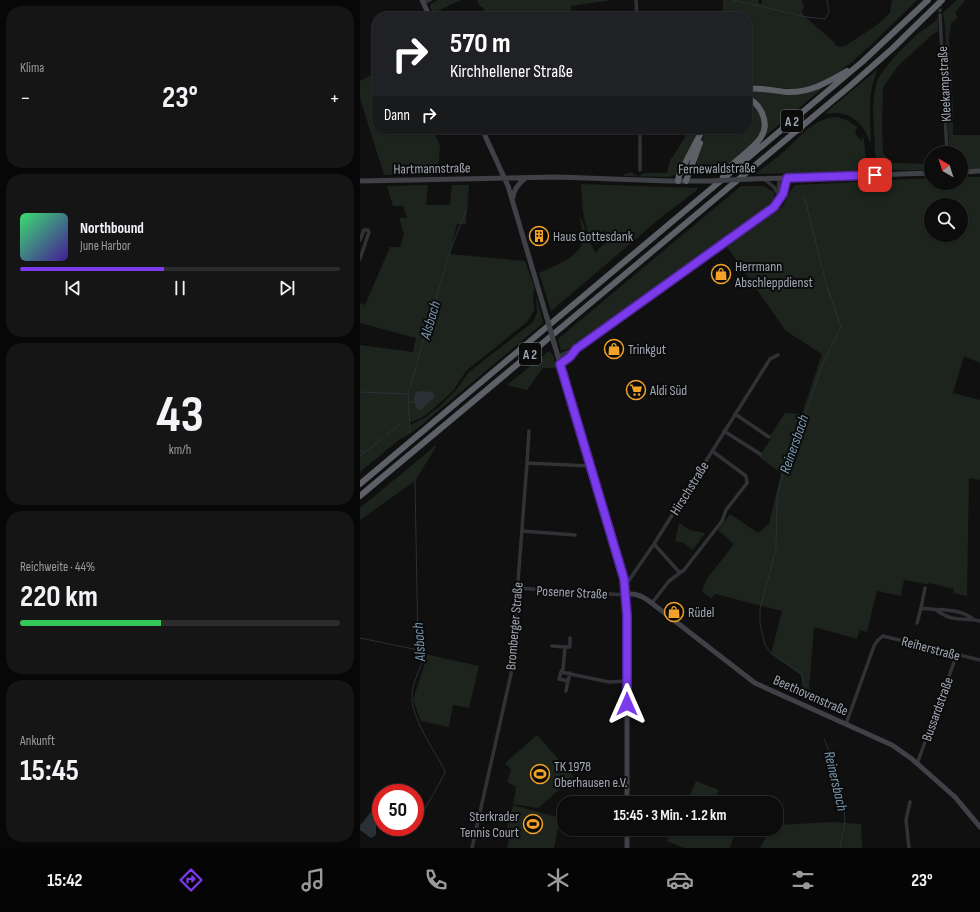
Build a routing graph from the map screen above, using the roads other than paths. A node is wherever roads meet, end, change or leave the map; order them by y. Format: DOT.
graph roads {
  1 [pos="430,0"];
  2 [pos="636,0"];
  3 [pos="928,0"];
  4 [pos="942,0"];
  5 [pos="423,2"];
  6 [pos="428,12"];
  7 [pos="637,12"];
  8 [pos="940,15"];
  9 [pos="862,62"];
  10 [pos="752,89"];
  11 [pos="752,101"];
  12 [pos="484,134"];
  13 [pos="640,134"];
  14 [pos="701,134"];
  15 [pos="702,134"];
  16 [pos="947,146"];
  17 [pos="640,170"];
  18 [pos="980,171"];
  19 [pos="968,172"];
  20 [pos="924,173"];
  21 [pos="526,178"];
  22 [pos="787,178"];
  23 [pos="505,179"];
  24 [pos="764,179"];
  25 [pos="779,179"];
  26 [pos="722,180"];
  27 [pos="360,181"];
  28 [pos="678,181"];
  29 [pos="686,181"];
  30 [pos="777,193"];
  31 [pos="512,200"];
  32 [pos="778,203"];
  33 [pos="360,240"];
  34 [pos="360,259"];
  35 [pos="576,349"];
  36 [pos="778,355"];
  37 [pos="558,356"];
  38 [pos="560,364"];
  39 [pos="735,414"];
  40 [pos="529,431"];
  41 [pos="724,432"];
  42 [pos="770,436"];
  43 [pos="712,452"];
  44 [pos="760,454"];
  45 [pos="528,463"];
  46 [pos="590,466"];
  47 [pos="360,484"];
  48 [pos="360,496"];
  49 [pos="522,531"];
  50 [pos="575,534"];
  51 [pos="654,544"];
  52 [pos="680,573"];
  53 [pos="625,586"];
  54 [pos="517,588"];
  55 [pos="925,588"];
  56 [pos="626,595"];
  57 [pos="652,603"];
  58 [pos="921,608"];
  59 [pos="936,610"];
  60 [pos="973,619"];
  61 [pos="980,621"];
  62 [pos="917,623"];
  63 [pos="570,638"];
  64 [pos="552,646"];
  65 [pos="565,646"];
  66 [pos="957,654"];
  67 [pos="980,660"];
  68 [pos="561,672"];
  69 [pos="570,673"];
  70 [pos="568,681"];
  71 [pos="627,682"];
  72 [pos="566,691"];
  73 [pos="846,724"];
  74 [pos="917,764"];
  75 [pos="627,796"];
  76 [pos="910,802"];
  77 [pos="980,827"];
  78 [pos="627,836"];
  79 [pos="472,848"];
  80 [pos="627,848"];
  81 [pos="909,848"];
  1 -- 5 [label="street"];
  2 -- 7 [label="street"];
  3 -- 9 [label="highway, A 2"];
  4 -- 48 [label="highway, A 2"];
  5 -- 6 [label="main road"];
  8 -- 16 [label="street, Kleekampstraße"];
  9 -- 10 [label="highway"];
  9 -- 26 [label="highway, A 2"];
  11 -- 26 [label="highway"];
  12 -- 23 [label="main road"];
  13 -- 17 [label="street"];
  14 -- 28 [label="highway"];
  15 -- 29 [label="highway"];
  18 -- 19 [label="main road"];
  20 -- 22 [label="main road, Fernewaldstraße"];
  21 -- 23 [label="main road, Fernewaldstraße"];
  21 -- 28 [label="main road, Fernewaldstraße"];
  21 -- 31 [label="main road"];
  22 -- 25 [label="main road, Fernewaldstraße"];
  22 -- 32 [label="street"];
  23 -- 27 [label="main road, Hartmannstraße"];
  23 -- 31 [label="main road"];
  24 -- 25 [label="main road, Fernewaldstraße"];
  24 -- 29 [label="main road, Fernewaldstraße, bridge"];
  24 -- 30 [label="street"];
  25 -- 30 [label="street"];
  26 -- 47 [label="highway, A 2"];
  28 -- 29 [label="main road, Fernewaldstraße"];
  30 -- 32 [label="street"];
  31 -- 37 [label="main road, bridge"];
  32 -- 35 [label="street"];
  33 -- 34 [label="street"];
  35 -- 37 [label="street"];
  35 -- 38 [label="street"];
  36 -- 39 [label="street, Hirschstraße"];
  37 -- 38 [label="main road"];
  38 -- 46 [label="main road"];
  39 -- 41 [label="street, Hirschstraße"];
  39 -- 42 [label="street"];
  40 -- 45 [label="street, Bromberger Straße"];
  41 -- 43 [label="street, Hirschstraße"];
  41 -- 44 [label="street"];
  43 -- 51 [label="street, Hirschstraße"];
  43 -- 52 [label="street"];
  45 -- 46 [label="street"];
  45 -- 49 [label="street, Bromberger Straße"];
  46 -- 53 [label="main road"];
  49 -- 50 [label="street"];
  49 -- 54 [label="street, Bromberger Straße"];
  51 -- 52 [label="street"];
  51 -- 53 [label="street, Hirschstraße"];
  52 -- 57 [label="street"];
  53 -- 56 [label="main road"];
  54 -- 56 [label="street, Posener Straße"];
  54 -- 79 [label="street, Bromberger Straße"];
  55 -- 58 [label="street"];
  56 -- 57 [label="main road, Beethovenstraße"];
  56 -- 71 [label="main road"];
  57 -- 73 [label="main road, Beethovenstraße"];
  58 -- 59 [label="street"];
  58 -- 62 [label="street"];
  59 -- 60 [label="street"];
  59 -- 60 [label="street"];
  60 -- 61 [label="street"];
  63 -- 65 [label="street"];
  64 -- 65 [label="street"];
  65 -- 68 [label="street"];
  66 -- 67 [label="street, Reiherstraße"];
  66 -- 73 [label="street, Reiherstraße"];
  66 -- 74 [label="street, Bussardstraße"];
  68 -- 69 [label="street"];
  68 -- 70 [label="street"];
  69 -- 70 [label="street"];
  69 -- 71 [label="street"];
  70 -- 72 [label="street"];
  71 -- 75 [label="main road"];
  73 -- 74 [label="main road, Beethovenstraße"];
  74 -- 77 [label="main road, Beethovenstraße"];
  76 -- 81 [label="street"];
  78 -- 80 [label="main road"];
}
